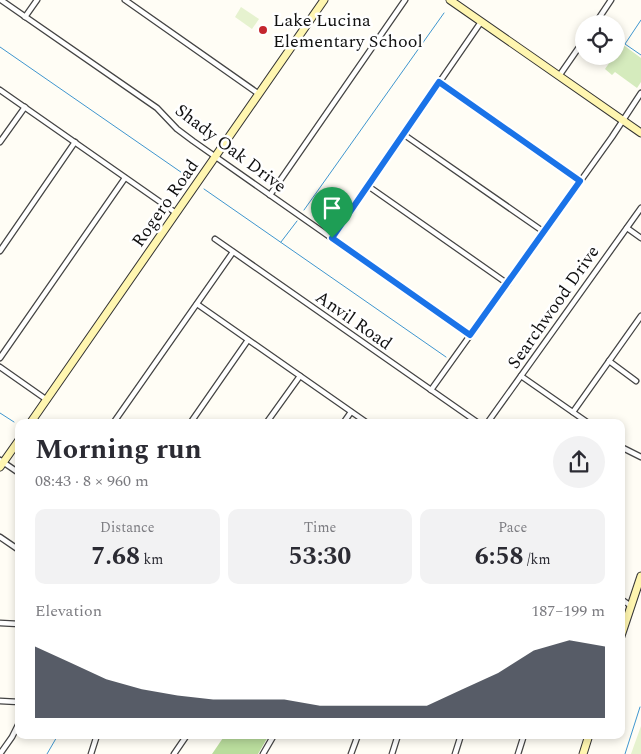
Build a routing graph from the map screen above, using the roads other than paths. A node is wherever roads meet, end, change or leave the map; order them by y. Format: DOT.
graph roads {
  1 [pos="1,0"];
  2 [pos="38,0"];
  3 [pos="125,0"];
  4 [pos="324,0"];
  5 [pos="405,0"];
  6 [pos="450,0"];
  7 [pos="611,0"];
  8 [pos="601,15"];
  9 [pos="26,17"];
  10 [pos="481,22"];
  11 [pos="575,53"];
  12 [pos="559,76"];
  13 [pos="439,82"];
  14 [pos="0,90"];
  15 [pos="641,93"];
  16 [pos="259,94"];
  17 [pos="24,107"];
  18 [pos="623,121"];
  19 [pos="641,133"];
  20 [pos="403,134"];
  21 [pos="0,142"];
  22 [pos="76,142"];
  23 [pos="215,156"];
  24 [pos="126,178"];
  25 [pos="580,181"];
  26 [pos="368,186"];
  27 [pos="270,195"];
  28 [pos="641,208"];
  29 [pos="176,213"];
  30 [pos="626,228"];
  31 [pos="544,232"];
  32 [pos="332,238"];
  33 [pos="641,238"];
  34 [pos="215,239"];
  35 [pos="0,251"];
  36 [pos="233,252"];
  37 [pos="508,284"];
  38 [pos="197,304"];
  39 [pos="641,316"];
  40 [pos="470,335"];
  41 [pos="248,340"];
  42 [pos="0,358"];
  43 [pos="609,361"];
  44 [pos="0,367"];
  45 [pos="300,376"];
  46 [pos="521,376"];
  47 [pos="636,381"];
  48 [pos="432,390"];
  49 [pos="47,400"];
  50 [pos="351,412"];
  51 [pos="573,412"];
  52 [pos="33,419"];
  53 [pos="116,419"];
  54 [pos="193,419"];
  55 [pos="269,419"];
  56 [pos="346,419"];
  57 [pos="362,419"];
  58 [pos="473,419"];
  59 [pos="490,419"];
  60 [pos="583,419"];
  61 [pos="15,445"];
  62 [pos="625,449"];
  63 [pos="641,457"];
  64 [pos="1,463"];
  65 [pos="15,471"];
  66 [pos="0,537"];
  67 [pos="15,547"];
  68 [pos="641,576"];
  69 [pos="625,602"];
  70 [pos="631,606"];
  71 [pos="0,623"];
  72 [pos="15,624"];
  73 [pos="625,624"];
  74 [pos="0,701"];
  75 [pos="15,702"];
  76 [pos="15,731"];
  77 [pos="96,739"];
  78 [pos="184,739"];
  79 [pos="272,739"];
  80 [pos="357,739"];
  81 [pos="397,739"];
  82 [pos="461,739"];
  83 [pos="523,739"];
  84 [pos="588,739"];
  85 [pos="0,754"];
  86 [pos="91,754"];
  87 [pos="174,754"];
  88 [pos="263,754"];
  89 [pos="351,754"];
  90 [pos="392,754"];
  91 [pos="455,754"];
  92 [pos="518,754"];
  93 [pos="582,754"];
  1 -- 9 [label="street, Shady Oak Drive"];
  2 -- 9 [label="street"];
  3 -- 16 [label="street"];
  4 -- 16 [label="street, Rogero Road"];
  5 -- 27 [label="street"];
  6 -- 10 [label="street"];
  7 -- 8 [label="street"];
  9 -- 23 [label="street, Shady Oak Drive"];
  10 -- 12 [label="street"];
  10 -- 13 [label="street"];
  11 -- 12 [label="street"];
  12 -- 18 [label="street"];
  13 -- 20 [label="street"];
  13 -- 25 [label="street"];
  14 -- 17 [label="street"];
  15 -- 18 [label="street"];
  16 -- 23 [label="street, Rogero Road"];
  17 -- 21 [label="street"];
  17 -- 22 [label="street"];
  18 -- 19 [label="street"];
  18 -- 25 [label="street"];
  20 -- 26 [label="street"];
  20 -- 31 [label="street"];
  22 -- 24 [label="street"];
  22 -- 35 [label="street"];
  23 -- 27 [label="street, Shady Oak Drive"];
  23 -- 29 [label="street, Rogero Road"];
  24 -- 29 [label="street"];
  24 -- 42 [label="street"];
  25 -- 31 [label="street"];
  26 -- 32 [label="street"];
  26 -- 37 [label="street"];
  27 -- 32 [label="street, Shady Oak Drive"];
  28 -- 30 [label="street, Searchwood Drive"];
  29 -- 49 [label="street, Rogero Road"];
  30 -- 33 [label="street"];
  30 -- 46 [label="street, Searchwood Drive"];
  31 -- 37 [label="street"];
  32 -- 40 [label="street, Shady Oak Drive"];
  34 -- 36 [label="street, Anvil Road"];
  36 -- 38 [label="street"];
  36 -- 48 [label="street, Anvil Road"];
  37 -- 40 [label="street"];
  38 -- 41 [label="street"];
  38 -- 53 [label="street"];
  39 -- 43 [label="street"];
  40 -- 48 [label="street"];
  41 -- 45 [label="street"];
  41 -- 54 [label="street"];
  43 -- 47 [label="street"];
  43 -- 51 [label="street"];
  44 -- 49 [label="street"];
  45 -- 50 [label="street"];
  45 -- 55 [label="street"];
  46 -- 51 [label="street"];
  46 -- 59 [label="street, Searchwood Drive"];
  48 -- 58 [label="street, Anvil Road"];
  49 -- 52 [label="street, Rogero Road"];
  50 -- 56 [label="street"];
  50 -- 57 [label="street"];
  51 -- 60 [label="street"];
  61 -- 64 [label="street"];
  62 -- 63 [label="street"];
  64 -- 65 [label="street"];
  66 -- 67 [label="street"];
  68 -- 70 [label="street"];
  69 -- 70 [label="street"];
  70 -- 73 [label="street"];
  71 -- 72 [label="street"];
  74 -- 75 [label="street"];
  76 -- 85 [label="street"];
  77 -- 86 [label="street"];
  78 -- 87 [label="street"];
  79 -- 88 [label="street"];
  80 -- 89 [label="street"];
  81 -- 90 [label="street"];
  82 -- 91 [label="street"];
  83 -- 92 [label="street"];
  84 -- 93 [label="street"];
}
